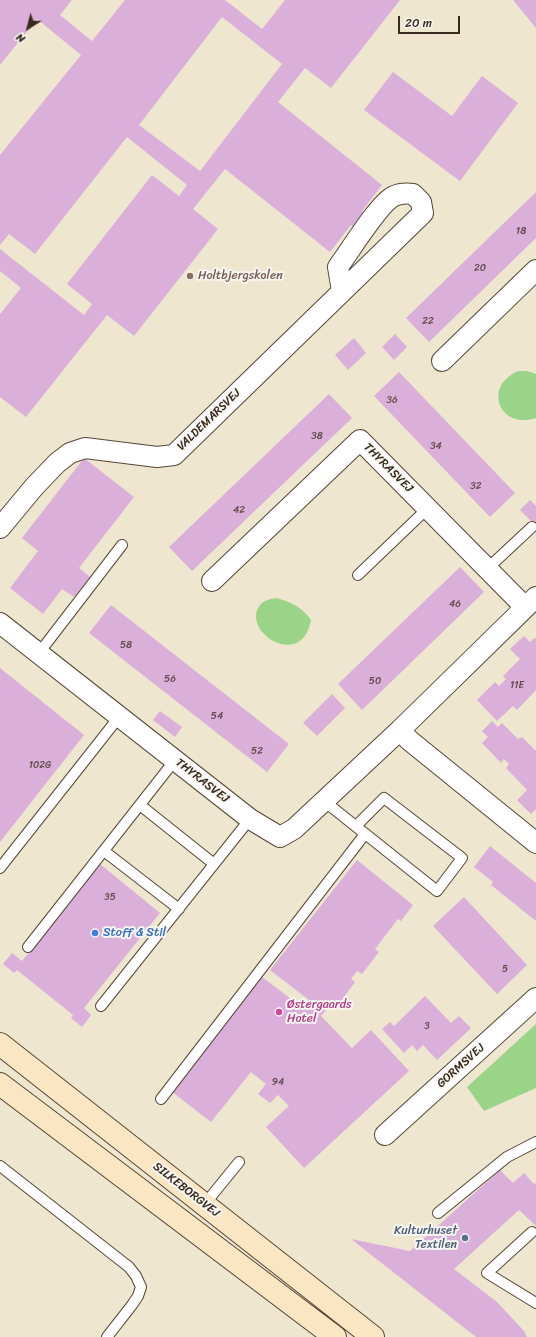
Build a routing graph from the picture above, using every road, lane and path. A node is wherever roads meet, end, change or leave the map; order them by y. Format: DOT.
graph roads {
  1 [pos="536,270"];
  2 [pos="342,291"];
  3 [pos="442,361"];
  4 [pos="428,508"];
  5 [pos="532,527"];
  6 [pos="0,528"];
  7 [pos="122,545"];
  8 [pos="488,569"];
  9 [pos="358,575"];
  10 [pos="212,581"];
  11 [pos="530,602"];
  12 [pos="0,623"];
  13 [pos="38,653"];
  14 [pos="119,717"];
  15 [pos="400,730"];
  16 [pos="175,760"];
  17 [pos="324,801"];
  18 [pos="140,805"];
  19 [pos="250,819"];
  20 [pos="356,826"];
  21 [pos="365,834"];
  22 [pos="536,843"];
  23 [pos="104,851"];
  24 [pos="214,864"];
  25 [pos="0,868"];
  26 [pos="179,909"];
  27 [pos="28,947"];
  28 [pos="536,998"];
  29 [pos="101,1006"];
  30 [pos="0,1044"];
  31 [pos="0,1084"];
  32 [pos="161,1099"];
  33 [pos="385,1135"];
  34 [pos="536,1142"];
  35 [pos="239,1162"];
  36 [pos="0,1166"];
  37 [pos="204,1204"];
  38 [pos="438,1214"];
  39 [pos="532,1232"];
  40 [pos="536,1303"];
  41 [pos="106,1337"];
  42 [pos="335,1337"];
  43 [pos="372,1337"];
  1 -- 3 [label="street"];
  2 -- 2 [label="street, VALDEMARSVEJ"];
  2 -- 6 [label="street, VALDEMARSVEJ"];
  4 -- 8 [label="street, THYRASVEJ"];
  4 -- 9 [label="lane"];
  4 -- 10 [label="street, THYRASVEJ"];
  5 -- 8 [label="lane"];
  7 -- 13 [label="lane"];
  8 -- 11 [label="street, THYRASVEJ"];
  11 -- 15 [label="street, THYRASVEJ"];
  12 -- 13 [label="street, THYRASVEJ"];
  13 -- 14 [label="street, THYRASVEJ"];
  14 -- 16 [label="street, THYRASVEJ"];
  14 -- 25 [label="lane"];
  15 -- 17 [label="street, THYRASVEJ"];
  15 -- 22 [label="street"];
  16 -- 18 [label="lane"];
  16 -- 19 [label="street, THYRASVEJ"];
  17 -- 19 [label="street, THYRASVEJ"];
  17 -- 20 [label="lane"];
  18 -- 23 [label="lane"];
  18 -- 24 [label="lane"];
  19 -- 24 [label="lane"];
  20 -- 21 [label="lane"];
  20 -- 21 [label="lane"];
  21 -- 32 [label="lane"];
  23 -- 26 [label="lane"];
  23 -- 27 [label="lane"];
  24 -- 26 [label="lane"];
  26 -- 29 [label="lane"];
  28 -- 33 [label="street, GORMSVEJ"];
  30 -- 37 [label="main road, SILKEBORGVEJ"];
  31 -- 42 [label="main road"];
  34 -- 38 [label="lane"];
  35 -- 37 [label="lane"];
  36 -- 41 [label="lane"];
  37 -- 43 [label="main road, SILKEBORGVEJ"];
  39 -- 40 [label="lane"];
}
